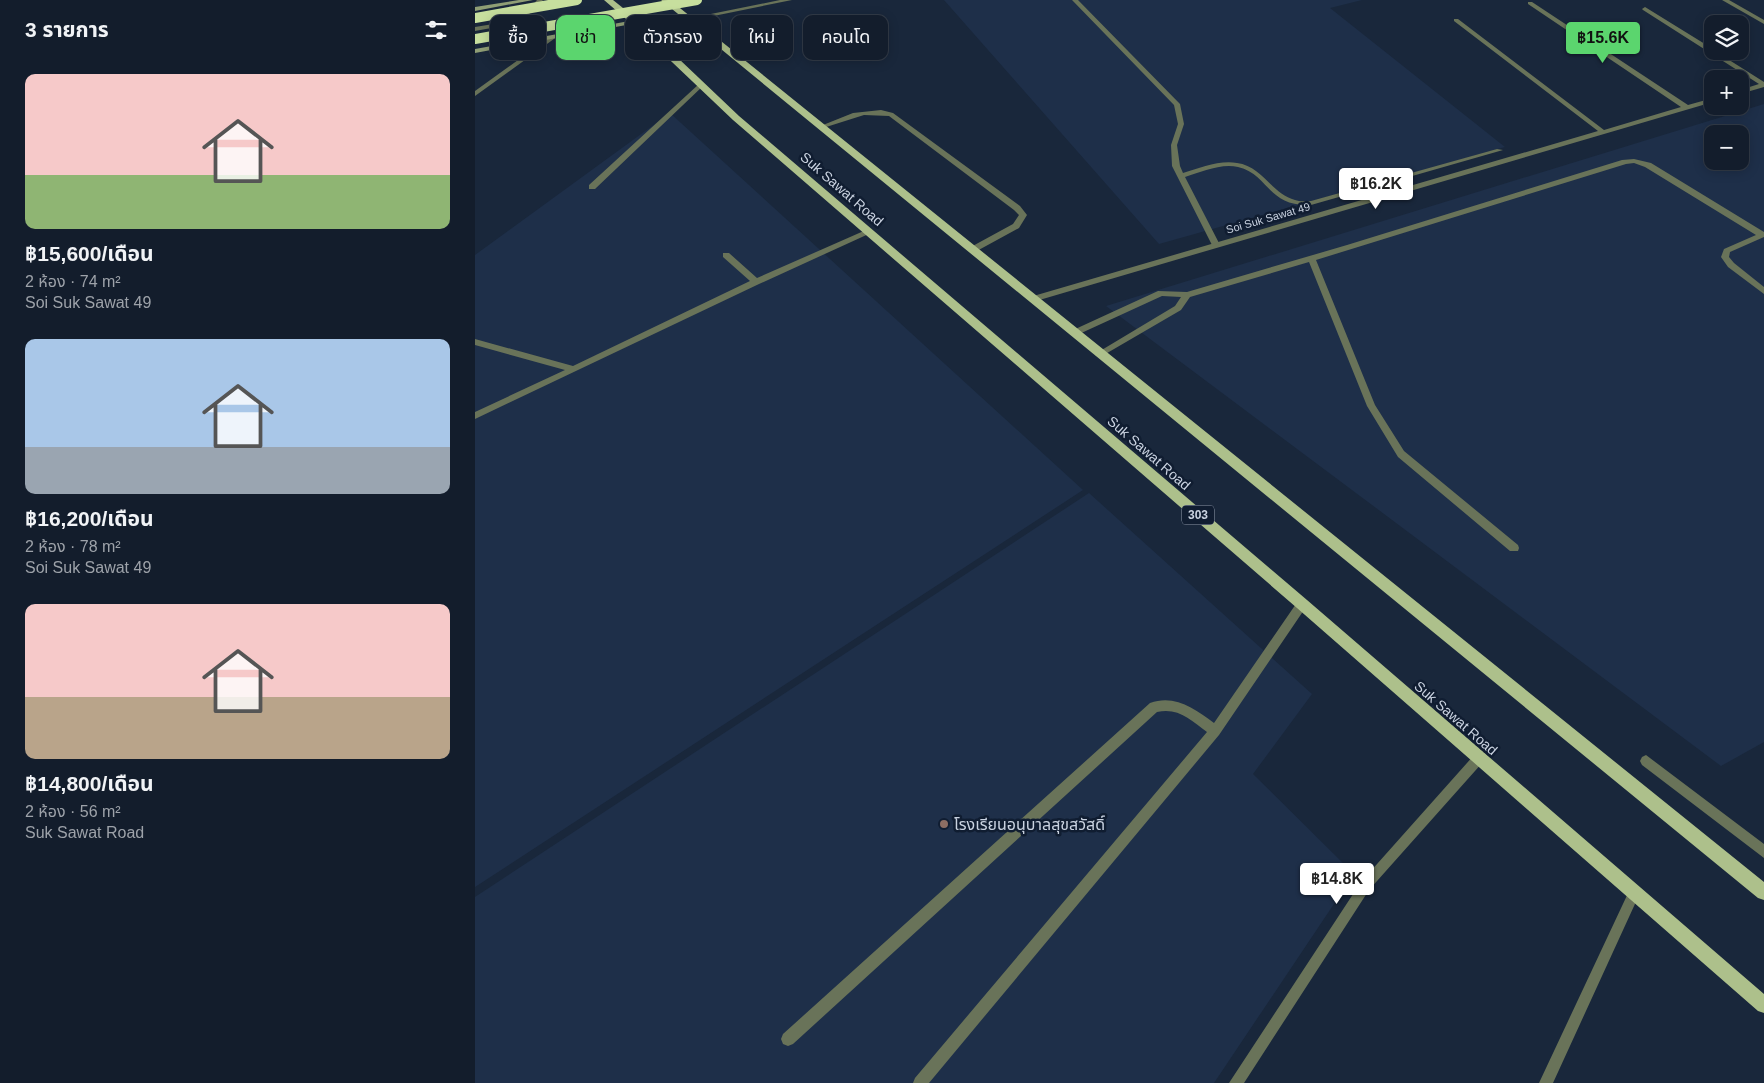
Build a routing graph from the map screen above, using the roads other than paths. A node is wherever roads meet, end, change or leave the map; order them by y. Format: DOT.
graph roads {
  1 [pos="530,0"];
  2 [pos="540,0"];
  3 [pos="577,0"];
  4 [pos="608,0"];
  5 [pos="665,0"];
  6 [pos="697,0"];
  7 [pos="789,0"];
  8 [pos="1075,0"];
  9 [pos="1725,0"];
  10 [pos="1530,3"];
  11 [pos="1645,8"];
  12 [pos="475,9"];
  13 [pos="626,15"];
  14 [pos="684,15"];
  15 [pos="710,15"];
  16 [pos="475,18"];
  17 [pos="1456,20"];
  18 [pos="1764,22"];
  19 [pos="625,24"];
  20 [pos="475,29"];
  21 [pos="555,36"];
  22 [pos="475,39"];
  23 [pos="721,45"];
  24 [pos="475,50"];
  25 [pos="675,60"];
  26 [pos="701,85"];
  27 [pos="1764,85"];
  28 [pos="1749,89"];
  29 [pos="475,94"];
  30 [pos="1704,103"];
  31 [pos="1687,108"];
  32 [pos="821,127"];
  33 [pos="1603,132"];
  34 [pos="1499,150"];
  35 [pos="1181,176"];
  36 [pos="592,187"];
  37 [pos="869,232"];
  38 [pos="1763,234"];
  39 [pos="1216,245"];
  40 [pos="972,250"];
  41 [pos="726,255"];
  42 [pos="1311,258"];
  43 [pos="756,282"];
  44 [pos="1764,290"];
  45 [pos="1187,295"];
  46 [pos="1033,299"];
  47 [pos="1074,333"];
  48 [pos="475,342"];
  49 [pos="1099,354"];
  50 [pos="574,369"];
  51 [pos="475,416"];
  52 [pos="1514,548"];
  53 [pos="1302,604"];
  54 [pos="1215,731"];
  55 [pos="1479,758"];
  56 [pos="1646,761"];
  57 [pos="1764,852"];
  58 [pos="1634,892"];
  59 [pos="1764,892"];
  60 [pos="1764,1005"];
  61 [pos="788,1038"];
  62 [pos="920,1083"];
  63 [pos="1236,1083"];
  64 [pos="1546,1083"];
  1 -- 12 [label="main road"];
  2 -- 20 [label="street"];
  3 -- 16 [label="highway, bridge"];
  4 -- 13 [label="main road, Suk Sawat Road / 303"];
  5 -- 14 [label="main road"];
  6 -- 22 [label="highway, bridge"];
  7 -- 15 [label="street"];
  8 -- 35 [label="street"];
  9 -- 18 [label="street"];
  10 -- 31 [label="street"];
  11 -- 27 [label="street"];
  17 -- 33 [label="street"];
  19 -- 21 [label="main road"];
  21 -- 24 [label="main road"];
  21 -- 29 [label="street"];
  23 -- 32 [label="main road"];
  25 -- 26 [label="main road, Suk Sawat Road / 303"];
  26 -- 36 [label="street"];
  26 -- 37 [label="main road, Suk Sawat Road / 303"];
  27 -- 28 [label="street"];
  30 -- 31 [label="street, Soi Suk Sawat 49"];
  31 -- 33 [label="street, Soi Suk Sawat 49"];
  32 -- 40 [label="main road"];
  32 -- 40 [label="street"];
  33 -- 39 [label="street, Soi Suk Sawat 49"];
  34 -- 35 [label="street"];
  35 -- 39 [label="street"];
  37 -- 43 [label="street"];
  37 -- 53 [label="main road, Suk Sawat Road / 303"];
  38 -- 42 [label="street"];
  38 -- 44 [label="street"];
  39 -- 46 [label="street, Soi Suk Sawat 49"];
  40 -- 46 [label="main road"];
  41 -- 43 [label="street"];
  42 -- 45 [label="street"];
  42 -- 52 [label="street"];
  43 -- 50 [label="street"];
  45 -- 47 [label="street"];
  45 -- 49 [label="street"];
  46 -- 47 [label="main road"];
  47 -- 49 [label="main road"];
  48 -- 50 [label="street"];
  49 -- 59 [label="main road"];
  50 -- 51 [label="street"];
  53 -- 54 [label="street"];
  53 -- 55 [label="main road, Suk Sawat Road / 303"];
  54 -- 61 [label="street"];
  54 -- 62 [label="street"];
  55 -- 58 [label="main road, Suk Sawat Road / 303"];
  55 -- 63 [label="street"];
  56 -- 57 [label="street"];
  58 -- 60 [label="main road, Suk Sawat Road / 303"];
  58 -- 64 [label="street"];
}
